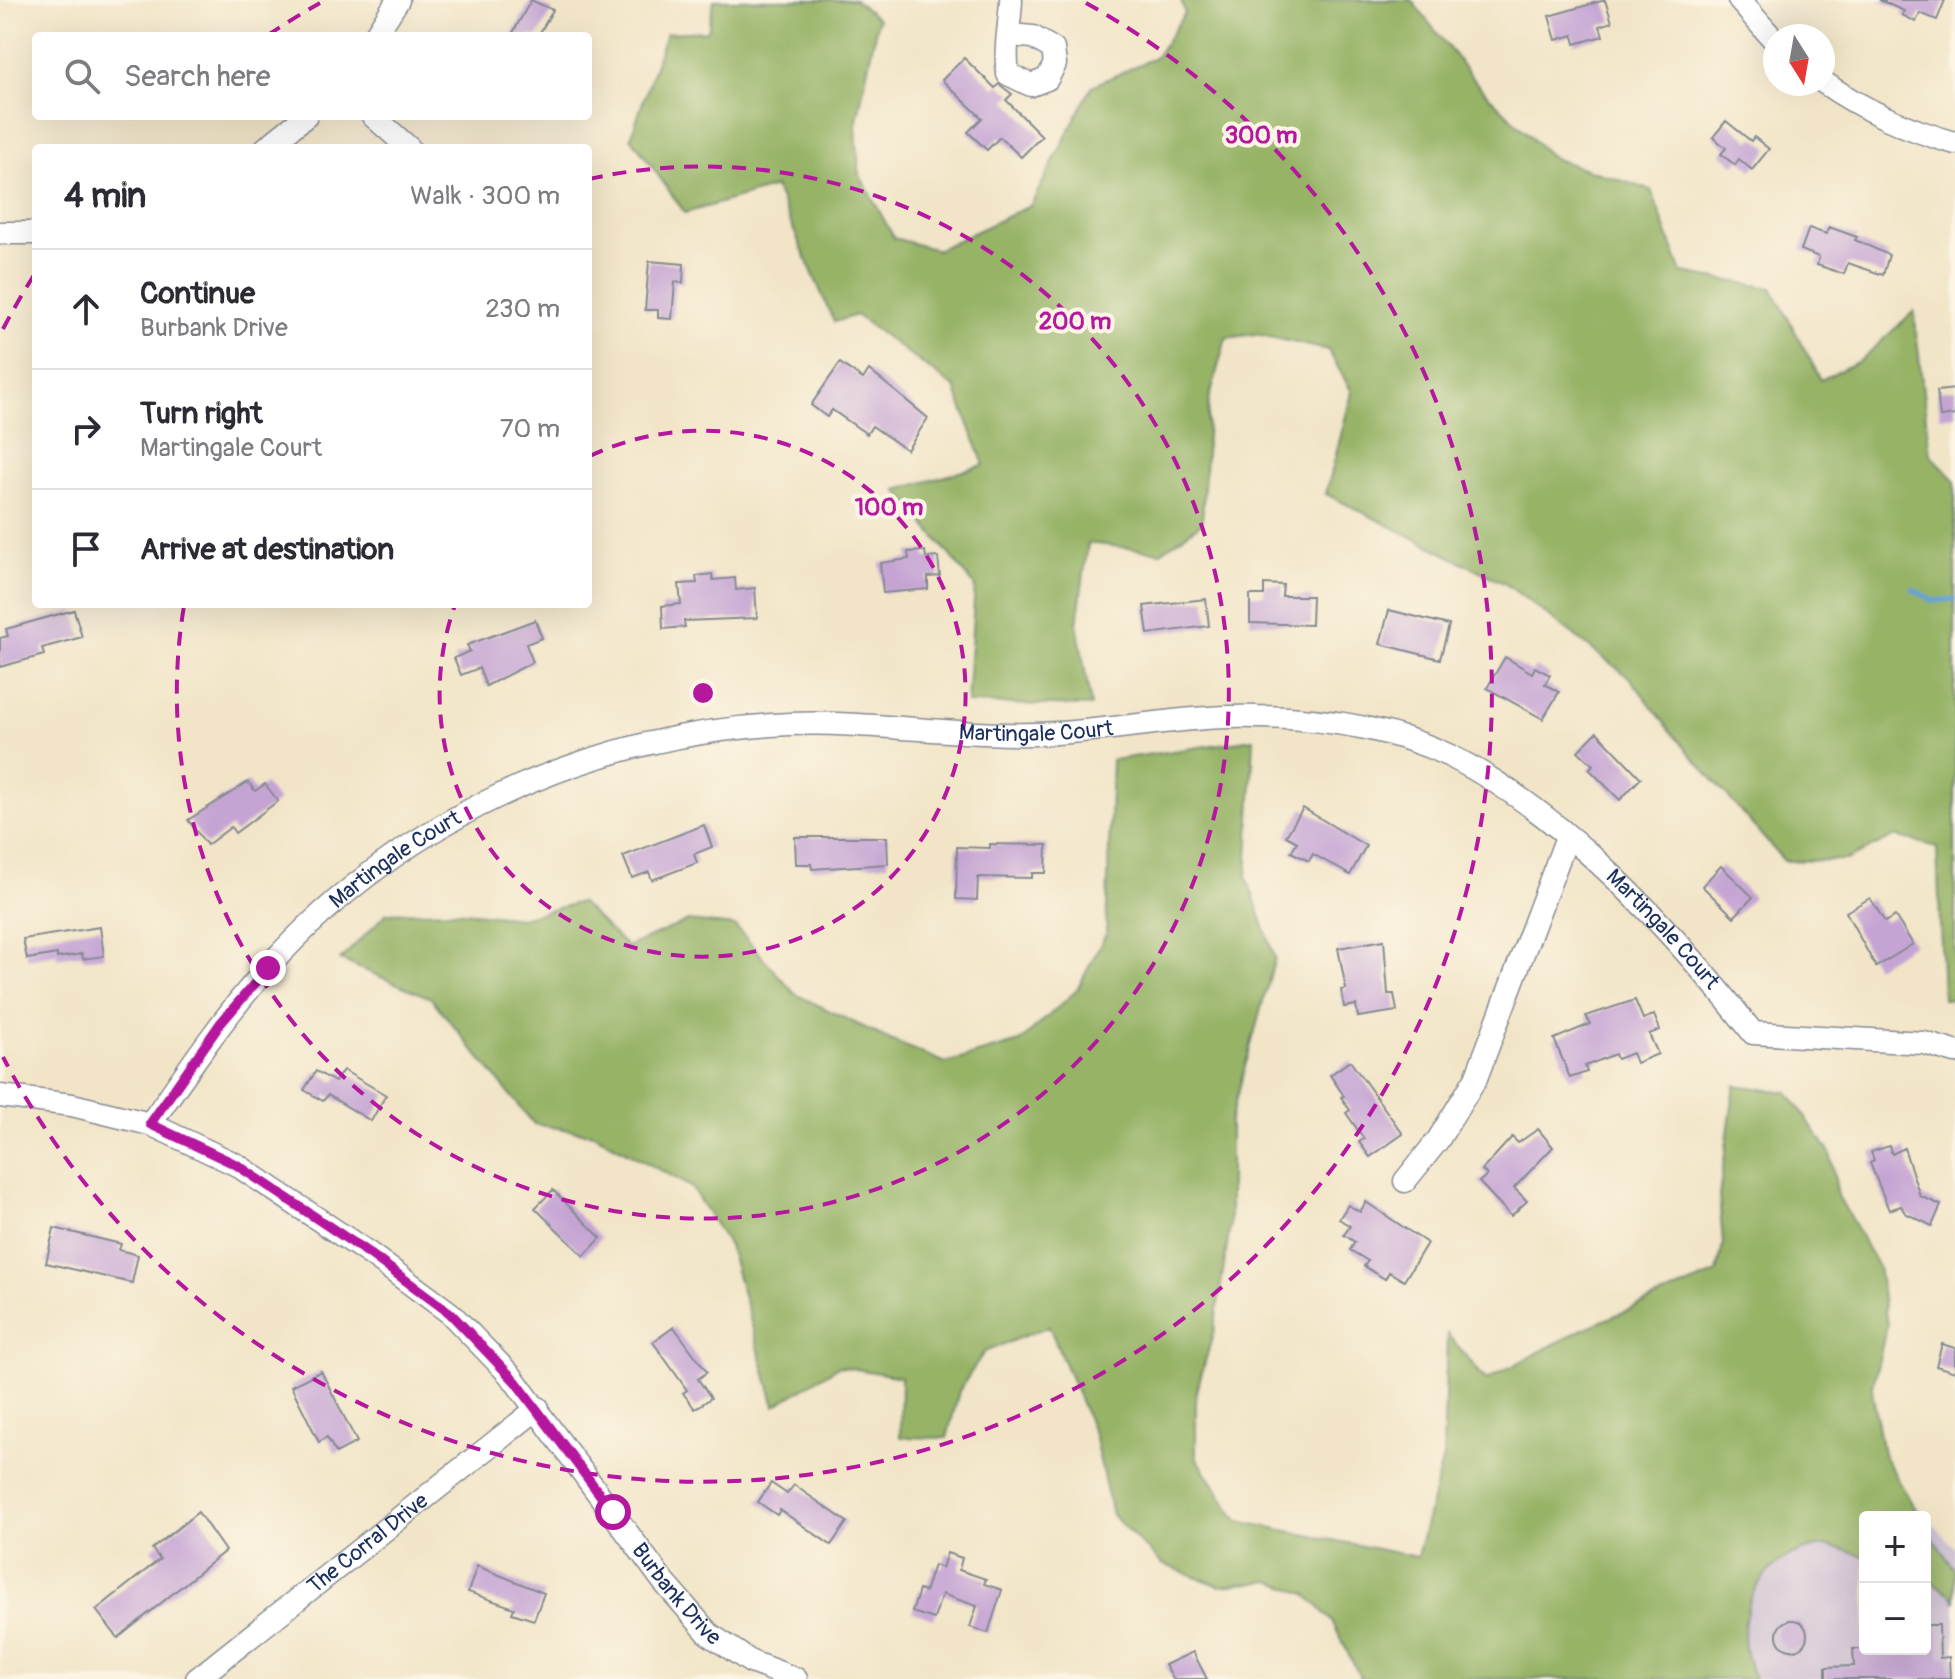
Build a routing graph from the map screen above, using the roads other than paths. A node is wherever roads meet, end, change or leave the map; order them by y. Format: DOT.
graph roads {
  1 [pos="398,0"];
  2 [pos="1011,0"];
  3 [pos="1739,0"];
  4 [pos="1763,27"];
  5 [pos="378,32"];
  6 [pos="1010,35"];
  7 [pos="1835,90"];
  8 [pos="301,120"];
  9 [pos="378,120"];
  10 [pos="1955,143"];
  11 [pos="271,144"];
  12 [pos="404,144"];
  13 [pos="0,233"];
  14 [pos="32,233"];
  15 [pos="1567,837"];
  16 [pos="1955,1052"];
  17 [pos="0,1096"];
  18 [pos="150,1124"];
  19 [pos="1405,1181"];
  20 [pos="538,1408"];
  21 [pos="197,1679"];
  22 [pos="796,1679"];
  1 -- 5 [label="street"];
  2 -- 6 [label="street"];
  3 -- 4 [label="street"];
  7 -- 10 [label="street"];
  8 -- 11 [label="street"];
  9 -- 12 [label="street"];
  13 -- 14 [label="street"];
  15 -- 16 [label="street, Martingale Court"];
  15 -- 18 [label="street, Martingale Court"];
  15 -- 19 [label="street"];
  17 -- 18 [label="street, Burbank Drive"];
  18 -- 20 [label="street, Burbank Drive"];
  20 -- 21 [label="street, The Corral Drive"];
  20 -- 22 [label="street, Burbank Drive"];
}
